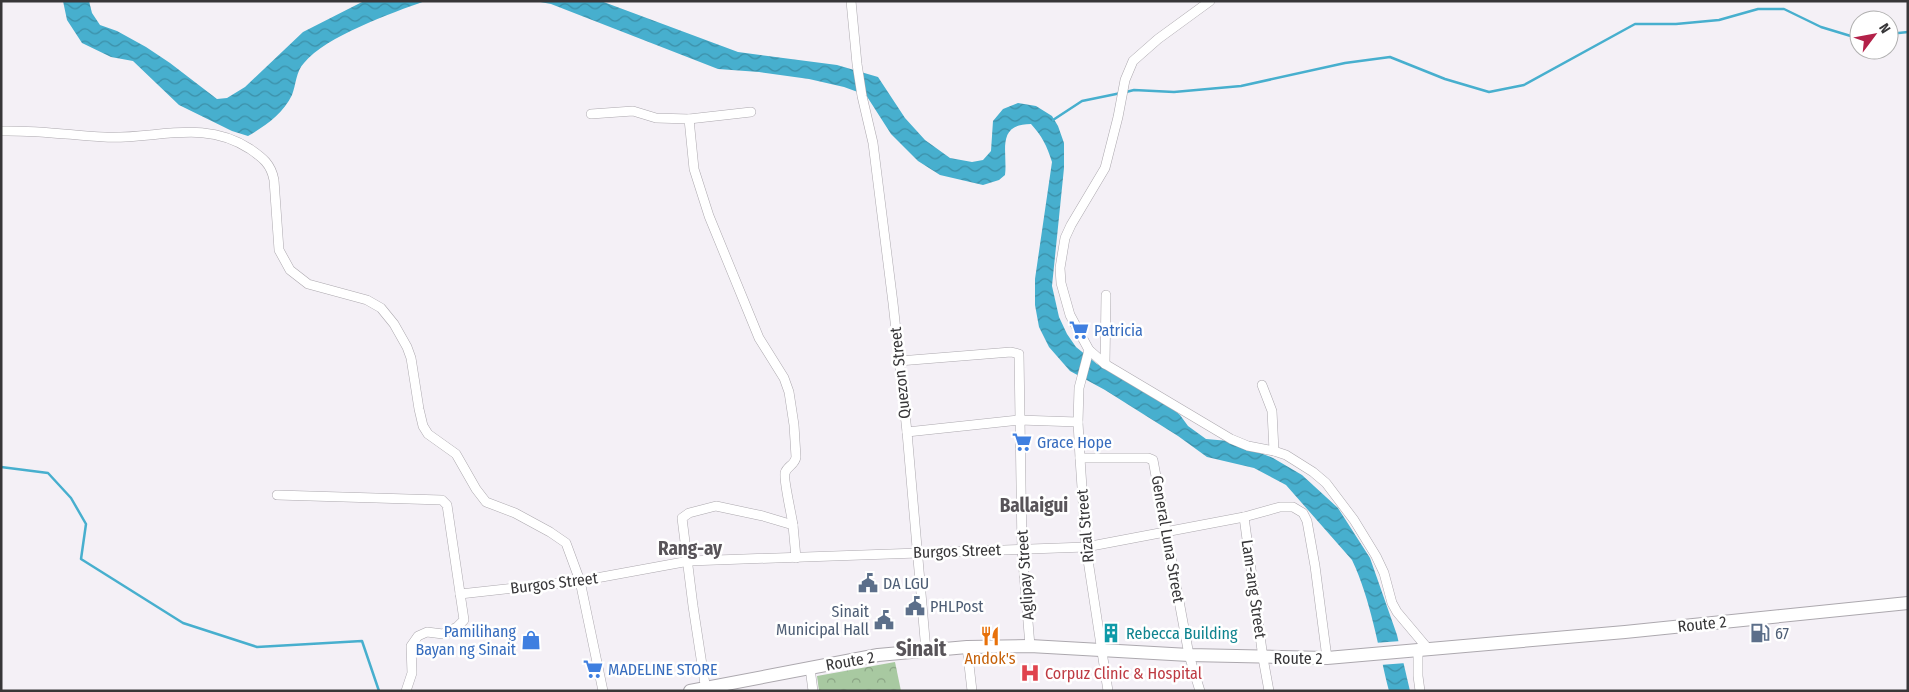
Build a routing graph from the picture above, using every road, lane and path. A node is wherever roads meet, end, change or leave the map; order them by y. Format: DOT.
graph roads {
  1 [pos="851,1"];
  2 [pos="1210,1"];
  3 [pos="751,112"];
  4 [pos="591,114"];
  5 [pos="689,119"];
  6 [pos="1,131"];
  7 [pos="1106,295"];
  8 [pos="1089,350"];
  9 [pos="899,361"];
  10 [pos="1105,364"];
  11 [pos="1262,385"];
  12 [pos="1019,420"];
  13 [pos="1078,422"];
  14 [pos="907,432"];
  15 [pos="1274,450"];
  16 [pos="1080,458"];
  17 [pos="277,495"];
  18 [pos="1244,517"];
  19 [pos="793,525"];
  20 [pos="1165,532"];
  21 [pos="1086,547"];
  22 [pos="1022,549"];
  23 [pos="917,552"];
  24 [pos="796,558"];
  25 [pos="689,561"];
  26 [pos="580,581"];
  27 [pos="460,594"];
  28 [pos="1908,603"];
  29 [pos="1030,646"];
  30 [pos="967,648"];
  31 [pos="1101,650"];
  32 [pos="926,651"];
  33 [pos="1420,651"];
  34 [pos="1190,655"];
  35 [pos="1263,658"];
  36 [pos="1327,658"];
  37 [pos="810,668"];
  38 [pos="706,689"];
  39 [pos="406,691"];
  40 [pos="603,691"];
  41 [pos="690,691"];
  42 [pos="813,691"];
  43 [pos="972,691"];
  44 [pos="1108,691"];
  45 [pos="1200,691"];
  46 [pos="1269,691"];
  47 [pos="1420,691"];
  1 -- 9 [label="street, Quezon Street"];
  2 -- 8 [label="street"];
  3 -- 5 [label="street"];
  4 -- 5 [label="street"];
  5 -- 19 [label="street"];
  6 -- 26 [label="street"];
  7 -- 10 [label="street"];
  8 -- 10 [label="street"];
  8 -- 13 [label="street, Rizal Street"];
  9 -- 12 [label="street, Aglipay Street"];
  9 -- 14 [label="street, Quezon Street"];
  10 -- 15 [label="street"];
  11 -- 15 [label="street"];
  12 -- 13 [label="street"];
  12 -- 14 [label="street"];
  12 -- 22 [label="street, Aglipay Street"];
  13 -- 16 [label="street, Rizal Street"];
  14 -- 23 [label="street, Quezon Street"];
  15 -- 33 [label="street"];
  16 -- 20 [label="street, General Luna Street"];
  16 -- 21 [label="street, Rizal Street"];
  17 -- 27 [label="street"];
  18 -- 20 [label="street, Burgos Street"];
  18 -- 35 [label="street, Lam-ang Street"];
  18 -- 36 [label="street, Burgos Street"];
  19 -- 24 [label="street"];
  19 -- 25 [label="street"];
  20 -- 21 [label="street, Burgos Street"];
  20 -- 34 [label="street, General Luna Street"];
  21 -- 22 [label="street, Burgos Street"];
  21 -- 31 [label="street, Rizal Street"];
  22 -- 23 [label="street, Burgos Street"];
  22 -- 29 [label="street, Aglipay Street"];
  23 -- 24 [label="street, Burgos Street"];
  23 -- 32 [label="street, Quezon Street"];
  24 -- 25 [label="street, Burgos Street"];
  25 -- 26 [label="street, Burgos Street"];
  25 -- 38 [label="street"];
  26 -- 27 [label="street, Burgos Street"];
  26 -- 40 [label="street"];
  27 -- 39 [label="street"];
  28 -- 33 [label="highway, Route 2"];
  29 -- 30 [label="highway, Route 2"];
  29 -- 31 [label="highway, Route 2"];
  30 -- 32 [label="highway, Route 2"];
  30 -- 43 [label="street"];
  31 -- 34 [label="highway, Route 2"];
  31 -- 44 [label="street, Rizal Street"];
  32 -- 37 [label="highway, Route 2"];
  33 -- 36 [label="highway, Route 2"];
  33 -- 47 [label="street"];
  34 -- 35 [label="highway, Route 2"];
  34 -- 45 [label="street, General Luna Street"];
  35 -- 36 [label="highway, Route 2"];
  35 -- 46 [label="street, Lam-ang Street"];
  37 -- 38 [label="highway, Route 2"];
  37 -- 42 [label="street"];
  38 -- 41 [label="highway, Route 2"];
}
